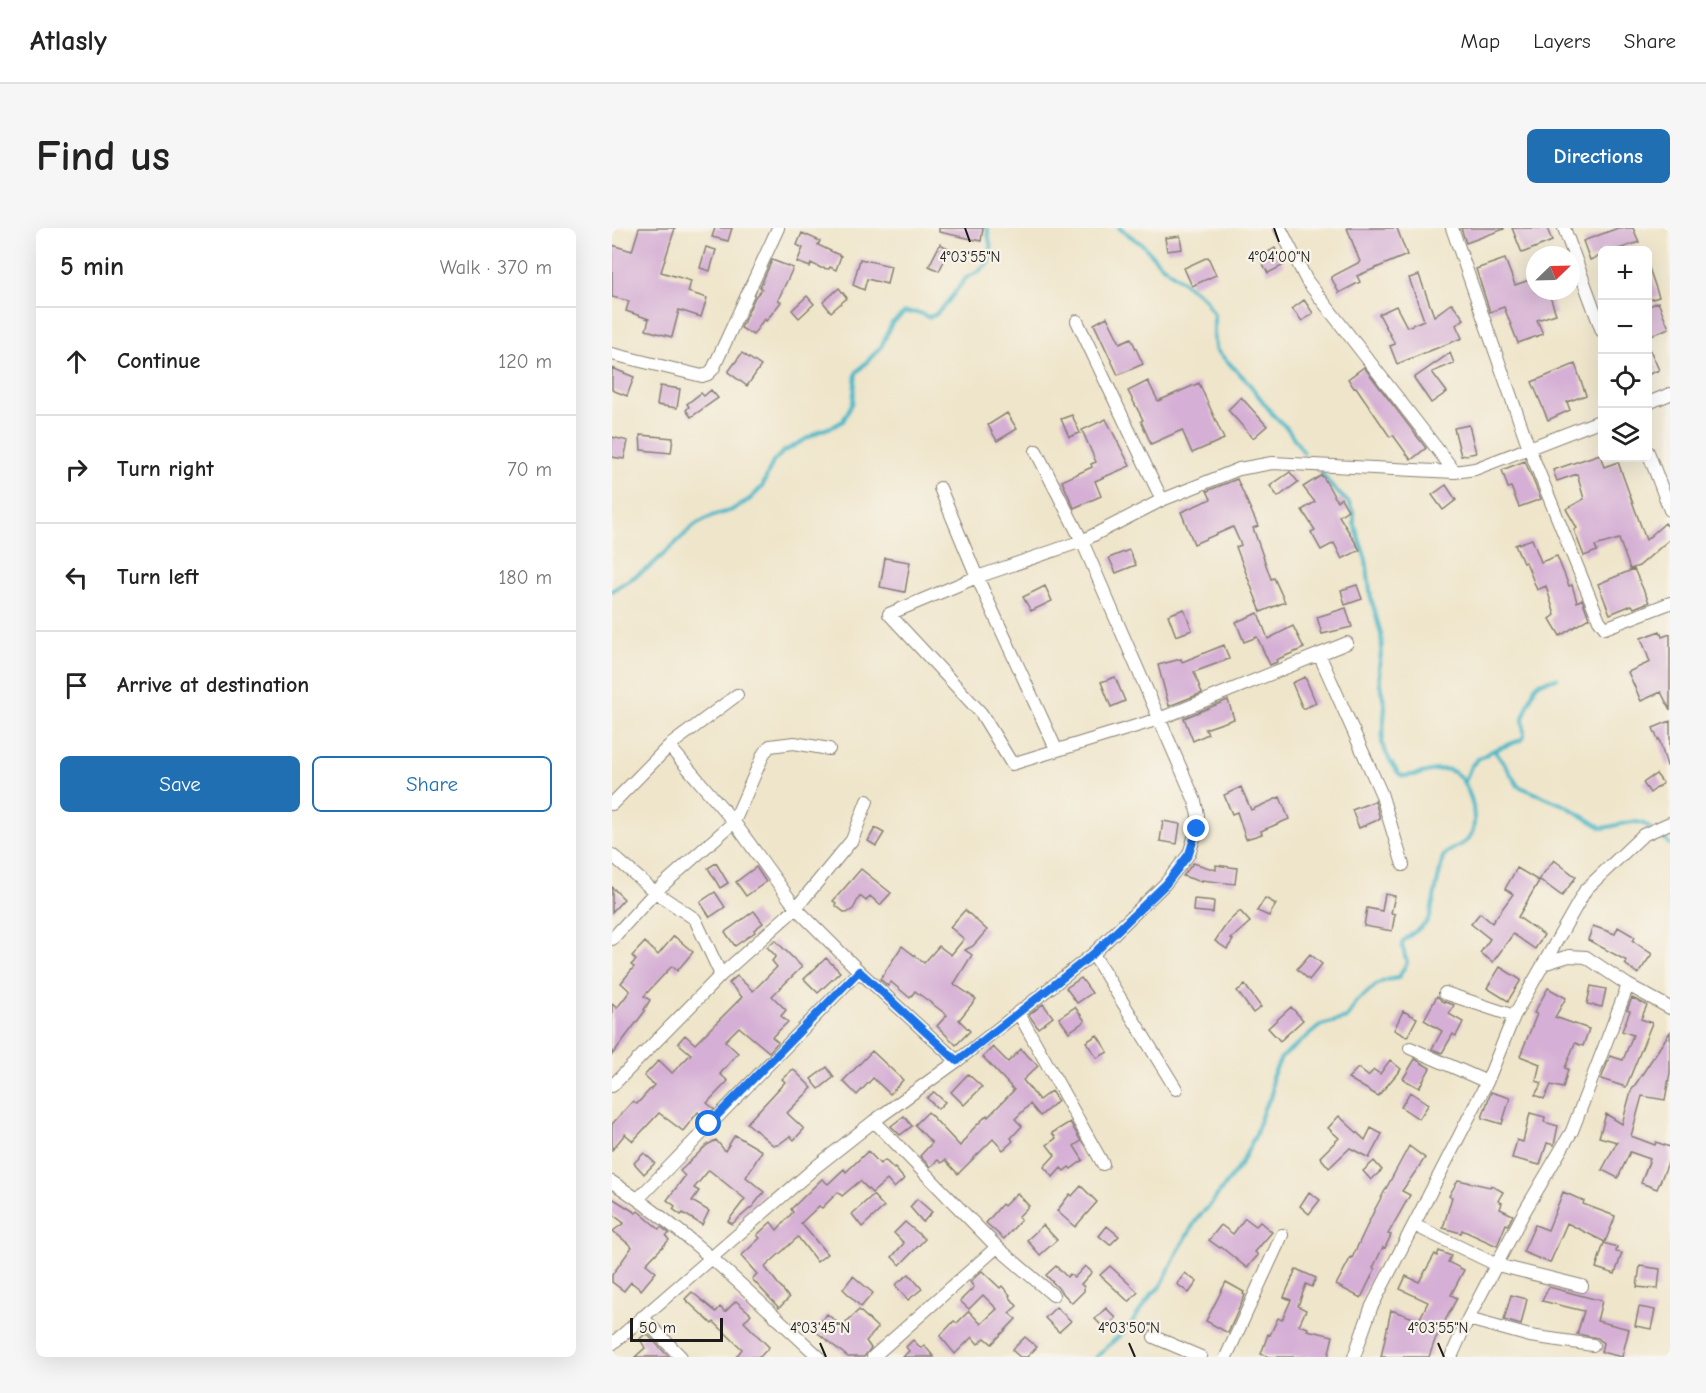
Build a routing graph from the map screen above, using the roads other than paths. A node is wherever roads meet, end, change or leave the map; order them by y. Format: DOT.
graph roads {
  1 [pos="778,228"];
  2 [pos="1452,228"];
  3 [pos="1564,228"];
  4 [pos="1284,229"];
  5 [pos="1598,320"];
  6 [pos="1077,321"];
  7 [pos="612,354"];
  8 [pos="1670,394"];
  9 [pos="1652,401"];
  10 [pos="1598,422"];
  11 [pos="1529,448"];
  12 [pos="1036,450"];
  13 [pos="1651,462"];
  14 [pos="1455,472"];
  15 [pos="940,488"];
  16 [pos="1162,500"];
  17 [pos="1670,510"];
  18 [pos="1082,541"];
  19 [pos="977,577"];
  20 [pos="1670,603"];
  21 [pos="1347,643"];
  22 [pos="1319,654"];
  23 [pos="737,695"];
  24 [pos="1159,719"];
  25 [pos="669,746"];
  26 [pos="829,749"];
  27 [pos="1056,749"];
  28 [pos="867,801"];
  29 [pos="612,804"];
  30 [pos="734,822"];
  31 [pos="1670,823"];
  32 [pos="612,855"];
  33 [pos="1403,865"];
  34 [pos="655,892"];
  35 [pos="796,908"];
  36 [pos="612,939"];
  37 [pos="1093,954"];
  38 [pos="1543,964"];
  39 [pos="859,971"];
  40 [pos="720,975"];
  41 [pos="1629,985"];
  42 [pos="1445,993"];
  43 [pos="1670,1008"];
  44 [pos="1018,1012"];
  45 [pos="1514,1016"];
  46 [pos="1410,1048"];
  47 [pos="957,1061"];
  48 [pos="1487,1082"];
  49 [pos="612,1086"];
  50 [pos="1176,1089"];
  51 [pos="874,1120"];
  52 [pos="1103,1164"];
  53 [pos="612,1182"];
  54 [pos="638,1199"];
  55 [pos="1414,1225"];
  56 [pos="1282,1235"];
  57 [pos="997,1247"];
  58 [pos="712,1258"];
  59 [pos="1497,1264"];
  60 [pos="1582,1286"];
  61 [pos="1053,1295"];
  62 [pos="642,1317"];
  63 [pos="1468,1319"];
  64 [pos="1154,1337"];
  65 [pos="612,1344"];
  66 [pos="1593,1345"];
  67 [pos="681,1357"];
  68 [pos="819,1357"];
  69 [pos="873,1357"];
  70 [pos="1201,1357"];
  71 [pos="1226,1357"];
  72 [pos="1354,1357"];
  73 [pos="1451,1357"];
  1 -- 7 [label="street"];
  2 -- 11 [label="street"];
  3 -- 5 [label="street"];
  4 -- 14 [label="street"];
  6 -- 16 [label="street"];
  8 -- 9 [label="street"];
  10 -- 11 [label="street"];
  11 -- 14 [label="street"];
  11 -- 20 [label="street"];
  12 -- 18 [label="street"];
  13 -- 17 [label="street"];
  14 -- 16 [label="street"];
  15 -- 19 [label="street"];
  16 -- 18 [label="street"];
  18 -- 19 [label="street"];
  18 -- 24 [label="street"];
  19 -- 27 [label="street"];
  19 -- 27 [label="street"];
  21 -- 22 [label="street"];
  22 -- 24 [label="street"];
  22 -- 33 [label="street"];
  23 -- 25 [label="street"];
  24 -- 27 [label="street"];
  24 -- 37 [label="street"];
  25 -- 29 [label="street"];
  25 -- 30 [label="street"];
  26 -- 30 [label="street"];
  28 -- 35 [label="street"];
  30 -- 34 [label="street"];
  30 -- 35 [label="street"];
  31 -- 38 [label="street"];
  32 -- 34 [label="street"];
  34 -- 36 [label="street"];
  34 -- 40 [label="street"];
  35 -- 39 [label="street"];
  35 -- 40 [label="street"];
  37 -- 44 [label="street"];
  37 -- 50 [label="street"];
  38 -- 41 [label="street"];
  38 -- 45 [label="street"];
  39 -- 47 [label="street"];
  39 -- 54 [label="street"];
  40 -- 49 [label="street"];
  41 -- 43 [label="street"];
  41 -- 59 [label="street"];
  42 -- 45 [label="street"];
  44 -- 47 [label="street"];
  44 -- 52 [label="street"];
  45 -- 48 [label="street"];
  46 -- 48 [label="street"];
  47 -- 51 [label="street"];
  48 -- 55 [label="street"];
  51 -- 57 [label="street"];
  51 -- 58 [label="street"];
  53 -- 54 [label="street"];
  54 -- 58 [label="street"];
  55 -- 59 [label="street"];
  55 -- 72 [label="street"];
  56 -- 71 [label="street"];
  57 -- 61 [label="street"];
  57 -- 69 [label="street"];
  58 -- 62 [label="street"];
  58 -- 68 [label="street"];
  59 -- 60 [label="street"];
  59 -- 63 [label="street"];
  62 -- 65 [label="street"];
  62 -- 67 [label="street"];
  63 -- 66 [label="street"];
  63 -- 73 [label="street"];
  64 -- 70 [label="street"];
}
